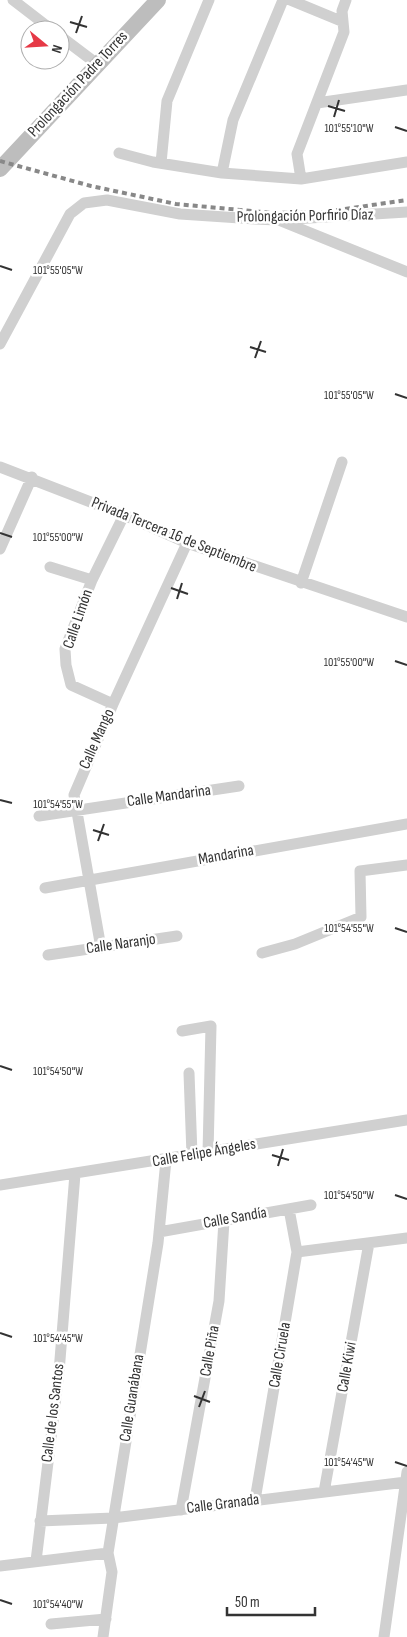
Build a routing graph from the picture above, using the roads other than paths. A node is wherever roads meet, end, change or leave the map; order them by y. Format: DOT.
graph roads {
  1 [pos="13,0"];
  2 [pos="158,0"];
  3 [pos="209,0"];
  4 [pos="282,0"];
  5 [pos="290,0"];
  6 [pos="346,0"];
  7 [pos="39,20"];
  8 [pos="341,21"];
  9 [pos="70,44"];
  10 [pos="97,64"];
  11 [pos="407,90"];
  12 [pos="317,104"];
  13 [pos="120,153"];
  14 [pos="5,154"];
  15 [pos="407,162"];
  16 [pos="161,163"];
  17 [pos="0,169"];
  18 [pos="222,173"];
  19 [pos="301,179"];
  20 [pos="407,212"];
  21 [pos="277,220"];
  22 [pos="407,272"];
  23 [pos="0,344"];
  24 [pos="342,462"];
  25 [pos="0,467"];
  26 [pos="32,477"];
  27 [pos="124,515"];
  28 [pos="187,543"];
  29 [pos="0,550"];
  30 [pos="50,567"];
  31 [pos="92,580"];
  32 [pos="301,582"];
  33 [pos="407,617"];
  34 [pos="113,704"];
  35 [pos="239,786"];
  36 [pos="76,809"];
  37 [pos="39,816"];
  38 [pos="407,824"];
  39 [pos="407,865"];
  40 [pos="88,879"];
  41 [pos="45,888"];
  42 [pos="177,936"];
  43 [pos="101,948"];
  44 [pos="262,953"];
  45 [pos="48,955"];
  46 [pos="182,1031"];
  47 [pos="189,1073"];
  48 [pos="407,1120"];
  49 [pos="208,1153"];
  50 [pos="192,1155"];
  51 [pos="166,1160"];
  52 [pos="75,1174"];
  53 [pos="0,1185"];
  54 [pos="311,1205"];
  55 [pos="290,1209"];
  56 [pos="224,1220"];
  57 [pos="159,1232"];
  58 [pos="407,1238"];
  59 [pos="369,1243"];
  60 [pos="297,1252"];
  61 [pos="406,1485"];
  62 [pos="324,1492"];
  63 [pos="255,1500"];
  64 [pos="181,1510"];
  65 [pos="114,1518"];
  66 [pos="40,1521"];
  67 [pos="402,1542"];
  68 [pos="108,1553"];
  69 [pos="36,1561"];
  70 [pos="0,1566"];
  71 [pos="106,1619"];
  72 [pos="51,1624"];
  73 [pos="103,1637"];
  74 [pos="384,1637"];
  1 -- 7 [label="street"];
  2 -- 10 [label="street, Prolongación Padre Torres"];
  3 -- 16 [label="street"];
  4 -- 18 [label="street"];
  5 -- 8 [label="street"];
  6 -- 8 [label="street"];
  8 -- 12 [label="street"];
  9 -- 10 [label="street"];
  10 -- 14 [label="street, Prolongación Padre Torres"];
  11 -- 12 [label="street"];
  12 -- 19 [label="street"];
  13 -- 16 [label="street"];
  14 -- 17 [label="street, Prolongación Padre Torres"];
  15 -- 19 [label="street"];
  16 -- 18 [label="street"];
  18 -- 19 [label="street"];
  20 -- 21 [label="street, Prolongación Porfirio Díaz"];
  21 -- 22 [label="street"];
  21 -- 23 [label="street, Prolongación Porfirio Díaz"];
  24 -- 32 [label="street"];
  25 -- 26 [label="street, Privada Tercera 16 de Septiembre"];
  26 -- 27 [label="street, Privada Tercera 16 de Septiembre"];
  26 -- 29 [label="street"];
  27 -- 28 [label="street, Privada Tercera 16 de Septiembre"];
  27 -- 31 [label="street, Calle Limón"];
  28 -- 32 [label="street, Privada Tercera 16 de Septiembre"];
  28 -- 34 [label="street, Calle Mango"];
  30 -- 31 [label="street"];
  31 -- 34 [label="street, Calle Limón"];
  32 -- 33 [label="street, Privada Tercera 16 de Septiembre"];
  34 -- 36 [label="street, Calle Mango"];
  35 -- 36 [label="street, Calle Mandarina"];
  36 -- 37 [label="street, Calle Mandarina"];
  36 -- 40 [label="street, Calle Mango"];
  38 -- 40 [label="street, Mandarina"];
  39 -- 44 [label="street"];
  40 -- 41 [label="street, Mandarina"];
  40 -- 43 [label="street, Calle Mango"];
  42 -- 43 [label="street, Calle Naranjo"];
  43 -- 45 [label="street, Calle Naranjo"];
  46 -- 49 [label="street"];
  47 -- 50 [label="street"];
  48 -- 49 [label="street, Calle Felipe Ángeles"];
  49 -- 50 [label="street, Calle Felipe Ángeles"];
  50 -- 51 [label="street, Calle Felipe Ángeles"];
  51 -- 52 [label="street, Calle Felipe Ángeles"];
  51 -- 57 [label="street, Calle Guanábana"];
  52 -- 53 [label="street, Calle Felipe Ángeles"];
  52 -- 66 [label="street, Calle de los Santos"];
  54 -- 55 [label="street, Calle Sandía"];
  55 -- 56 [label="street, Calle Sandía"];
  55 -- 60 [label="street, Calle Ciruela"];
  56 -- 57 [label="street, Calle Sandía"];
  56 -- 64 [label="street, Calle Piña"];
  57 -- 65 [label="street, Calle Guanábana"];
  58 -- 59 [label="street"];
  59 -- 60 [label="street"];
  59 -- 62 [label="street, Calle Kiwi"];
  60 -- 63 [label="street, Calle Ciruela"];
  61 -- 62 [label="street, Calle Granada"];
  61 -- 67 [label="street"];
  62 -- 63 [label="street, Calle Granada"];
  63 -- 64 [label="street, Calle Granada"];
  64 -- 65 [label="street, Calle Granada"];
  65 -- 66 [label="street, Calle Granada"];
  65 -- 68 [label="street, Calle Guanábana"];
  66 -- 69 [label="street, Calle de los Santos"];
  67 -- 74 [label="street"];
  68 -- 69 [label="street"];
  68 -- 71 [label="street, Calle Guanábana"];
  69 -- 70 [label="street"];
  71 -- 72 [label="street"];
  71 -- 73 [label="street, Calle Guanábana"];
}
